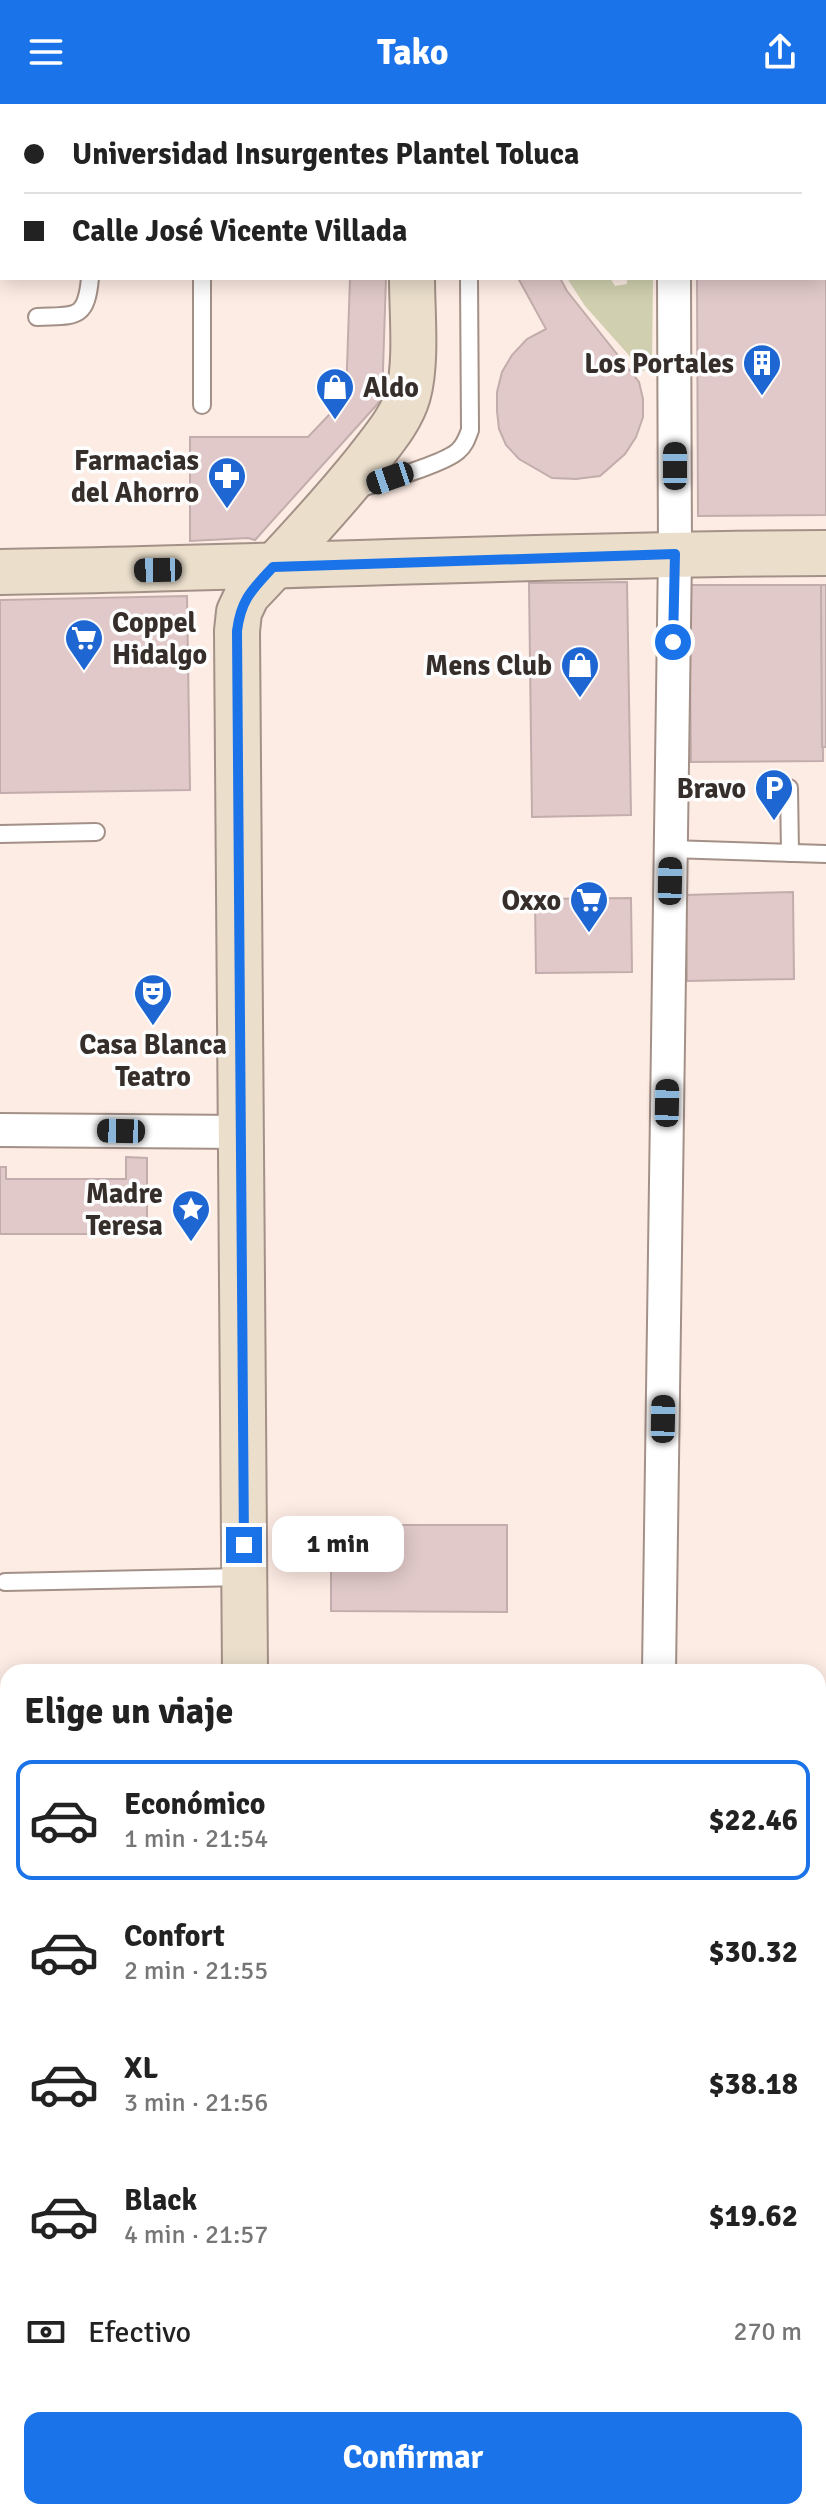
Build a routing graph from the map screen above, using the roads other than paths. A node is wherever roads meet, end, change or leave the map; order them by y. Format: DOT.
graph roads {
  1 [pos="90,280"];
  2 [pos="202,280"];
  3 [pos="412,280"];
  4 [pos="469,280"];
  5 [pos="674,280"];
  6 [pos="37,317"];
  7 [pos="202,405"];
  8 [pos="338,497"];
  9 [pos="826,553"];
  10 [pos="675,554"];
  11 [pos="273,567"];
  12 [pos="0,572"];
  13 [pos="789,788"];
  14 [pos="96,832"];
  15 [pos="0,834"];
  16 [pos="670,849"];
  17 [pos="790,853"];
  18 [pos="826,854"];
  19 [pos="0,1130"];
  20 [pos="242,1132"];
  21 [pos="244,1577"];
  22 [pos="5,1582"];
  23 [pos="245,1664"];
  24 [pos="659,1664"];
  1 -- 6 [label="lane"];
  2 -- 7 [label="lane"];
  3 -- 8 [label="main road"];
  4 -- 8 [label="lane"];
  5 -- 10 [label="street"];
  8 -- 11 [label="main road"];
  9 -- 10 [label="main road"];
  10 -- 11 [label="main road"];
  10 -- 16 [label="street"];
  11 -- 12 [label="main road"];
  11 -- 20 [label="main road"];
  13 -- 17 [label="lane"];
  14 -- 15 [label="lane"];
  16 -- 17 [label="lane"];
  16 -- 24 [label="street"];
  17 -- 18 [label="lane"];
  19 -- 20 [label="street"];
  20 -- 21 [label="main road"];
  21 -- 22 [label="lane"];
  21 -- 23 [label="main road"];
}
